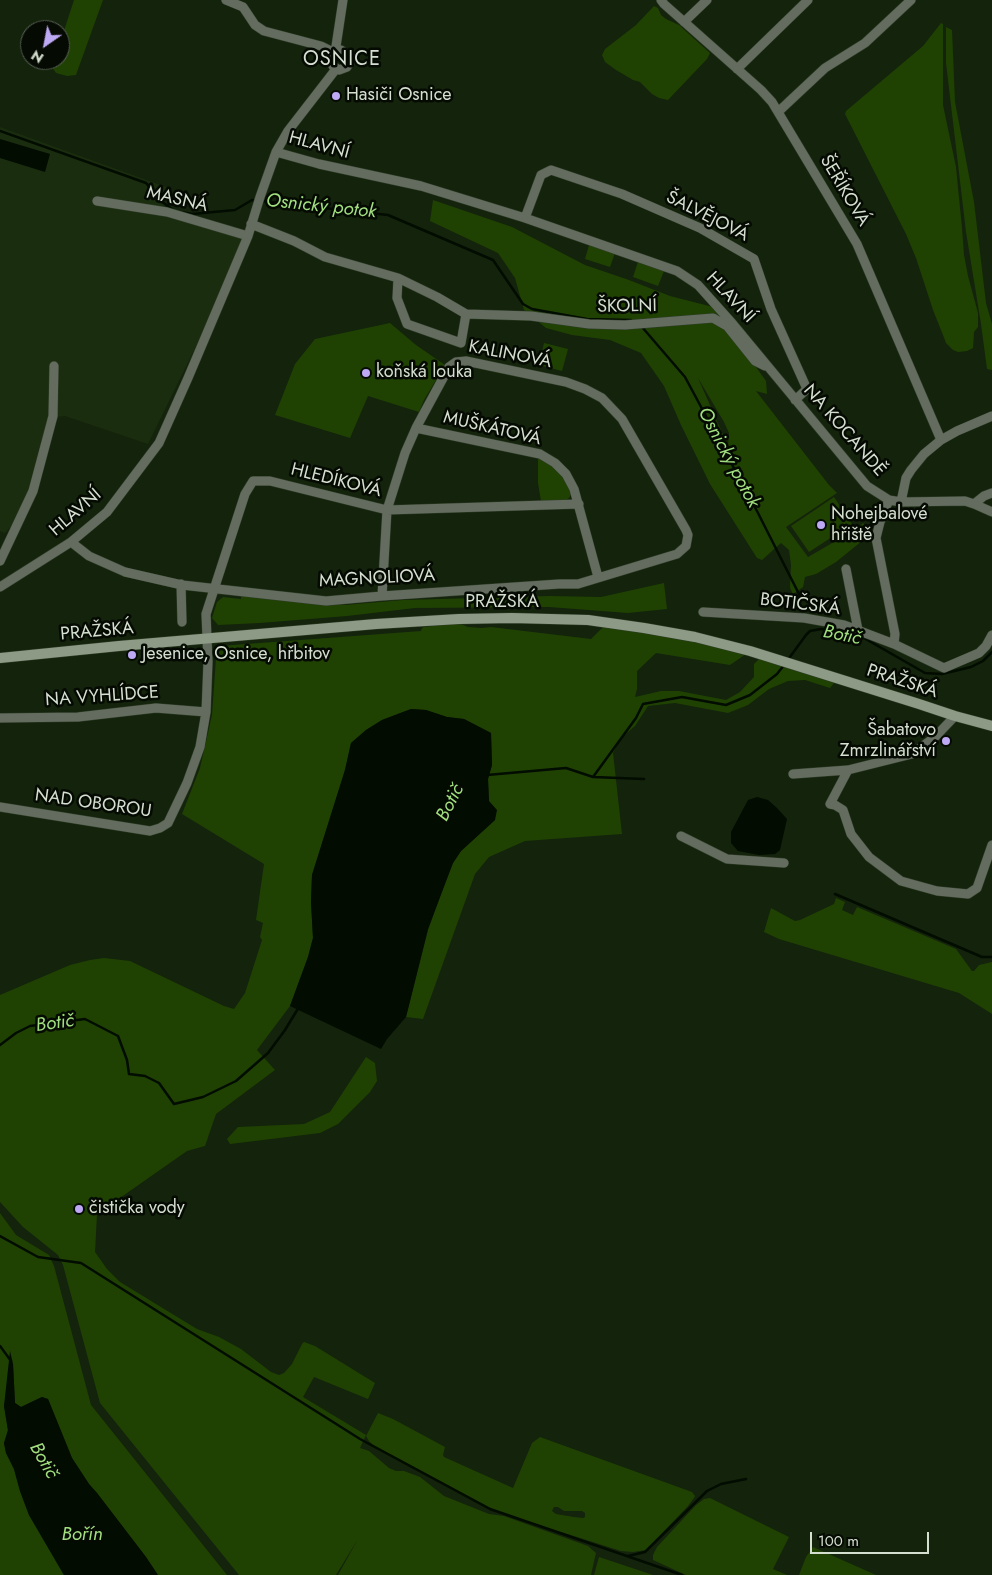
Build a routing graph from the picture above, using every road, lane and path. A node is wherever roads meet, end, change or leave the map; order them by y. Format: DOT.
graph roads {
  1 [pos="226,0"];
  2 [pos="343,0"];
  3 [pos="660,0"];
  4 [pos="706,0"];
  5 [pos="808,0"];
  6 [pos="911,0"];
  7 [pos="244,3"];
  8 [pos="684,22"];
  9 [pos="335,53"];
  10 [pos="336,68"];
  11 [pos="737,70"];
  12 [pos="778,112"];
  13 [pos="276,152"];
  14 [pos="97,202"];
  15 [pos="525,218"];
  16 [pos="251,224"];
  17 [pos="248,236"];
  18 [pos="398,278"];
  19 [pos="466,314"];
  20 [pos="54,366"];
  21 [pos="768,367"];
  22 [pos="795,400"];
  23 [pos="992,416"];
  24 [pos="416,428"];
  25 [pos="941,440"];
  26 [pos="992,493"];
  27 [pos="888,500"];
  28 [pos="901,502"];
  29 [pos="579,504"];
  30 [pos="974,504"];
  31 [pos="387,510"];
  32 [pos="992,512"];
  33 [pos="71,542"];
  34 [pos="686,546"];
  35 [pos="0,561"];
  36 [pos="846,569"];
  37 [pos="598,577"];
  38 [pos="181,584"];
  39 [pos="0,588"];
  40 [pos="214,588"];
  41 [pos="382,596"];
  42 [pos="703,612"];
  43 [pos="182,622"];
  44 [pos="858,630"];
  45 [pos="992,634"];
  46 [pos="207,639"];
  47 [pos="894,644"];
  48 [pos="0,658"];
  49 [pos="206,712"];
  50 [pos="954,716"];
  51 [pos="0,718"];
  52 [pos="992,726"];
  53 [pos="848,770"];
  54 [pos="793,774"];
  55 [pos="0,807"];
  56 [pos="681,836"];
  57 [pos="992,845"];
  58 [pos="784,863"];
  1 -- 7 [label="street"];
  2 -- 9 [label="street"];
  3 -- 8 [label="street, ŠEŘÍKOVÁ"];
  4 -- 8 [label="street"];
  5 -- 11 [label="street"];
  6 -- 12 [label="street"];
  7 -- 9 [label="street"];
  8 -- 11 [label="street, ŠEŘÍKOVÁ"];
  9 -- 10 [label="street"];
  9 -- 10 [label="street"];
  10 -- 13 [label="street"];
  11 -- 12 [label="street, ŠEŘÍKOVÁ"];
  12 -- 25 [label="street, ŠEŘÍKOVÁ"];
  13 -- 15 [label="street, HLAVNÍ"];
  13 -- 16 [label="street, HLAVNÍ"];
  14 -- 17 [label="street, MASNÁ"];
  15 -- 21 [label="street, HLAVNÍ"];
  15 -- 22 [label="street, ŠALVĚJOVÁ"];
  16 -- 17 [label="street, HLAVNÍ"];
  16 -- 18 [label="street, ŠKOLNÍ"];
  17 -- 33 [label="street, HLAVNÍ"];
  18 -- 19 [label="street, ŠKOLNÍ"];
  18 -- 19 [label="street"];
  19 -- 21 [label="street, ŠKOLNÍ"];
  20 -- 35 [label="street"];
  21 -- 22 [label="street, NA KOCANDĚ"];
  22 -- 27 [label="street, NA KOCANDĚ"];
  23 -- 25 [label="street"];
  24 -- 29 [label="street, MUŠKÁTOVÁ"];
  24 -- 31 [label="street, KALINOVÁ"];
  24 -- 34 [label="street, KALINOVÁ"];
  25 -- 28 [label="street"];
  26 -- 30 [label="street"];
  27 -- 28 [label="street, NA KOCANDĚ"];
  27 -- 47 [label="street"];
  28 -- 30 [label="street, NA KOCANDĚ"];
  29 -- 31 [label="street, HLEDÍKOVÁ"];
  29 -- 37 [label="street, MUŠKÁTOVÁ"];
  30 -- 32 [label="street, NA KOCANDĚ"];
  31 -- 40 [label="street, HLEDÍKOVÁ"];
  31 -- 41 [label="street, KALINOVÁ"];
  33 -- 38 [label="street, MAGNOLIOVÁ"];
  33 -- 39 [label="street, HLAVNÍ"];
  34 -- 37 [label="street, MAGNOLIOVÁ"];
  36 -- 44 [label="street"];
  37 -- 41 [label="street, MAGNOLIOVÁ"];
  38 -- 40 [label="street, MAGNOLIOVÁ"];
  38 -- 43 [label="street"];
  40 -- 41 [label="street, MAGNOLIOVÁ"];
  40 -- 46 [label="street, HLEDÍKOVÁ"];
  42 -- 44 [label="street, BOTIČSKÁ"];
  44 -- 47 [label="street, BOTIČSKÁ"];
  45 -- 47 [label="street, BOTIČSKÁ"];
  46 -- 48 [label="main road, PRAŽSKÁ"];
  46 -- 49 [label="street, NAD OBOROU"];
  46 -- 50 [label="main road, PRAŽSKÁ"];
  49 -- 51 [label="street, NA VYHLÍDCE"];
  49 -- 55 [label="street, NAD OBOROU"];
  50 -- 52 [label="main road, PRAŽSKÁ"];
  50 -- 53 [label="street"];
  53 -- 54 [label="street"];
  53 -- 57 [label="street"];
  56 -- 58 [label="street"];
}
